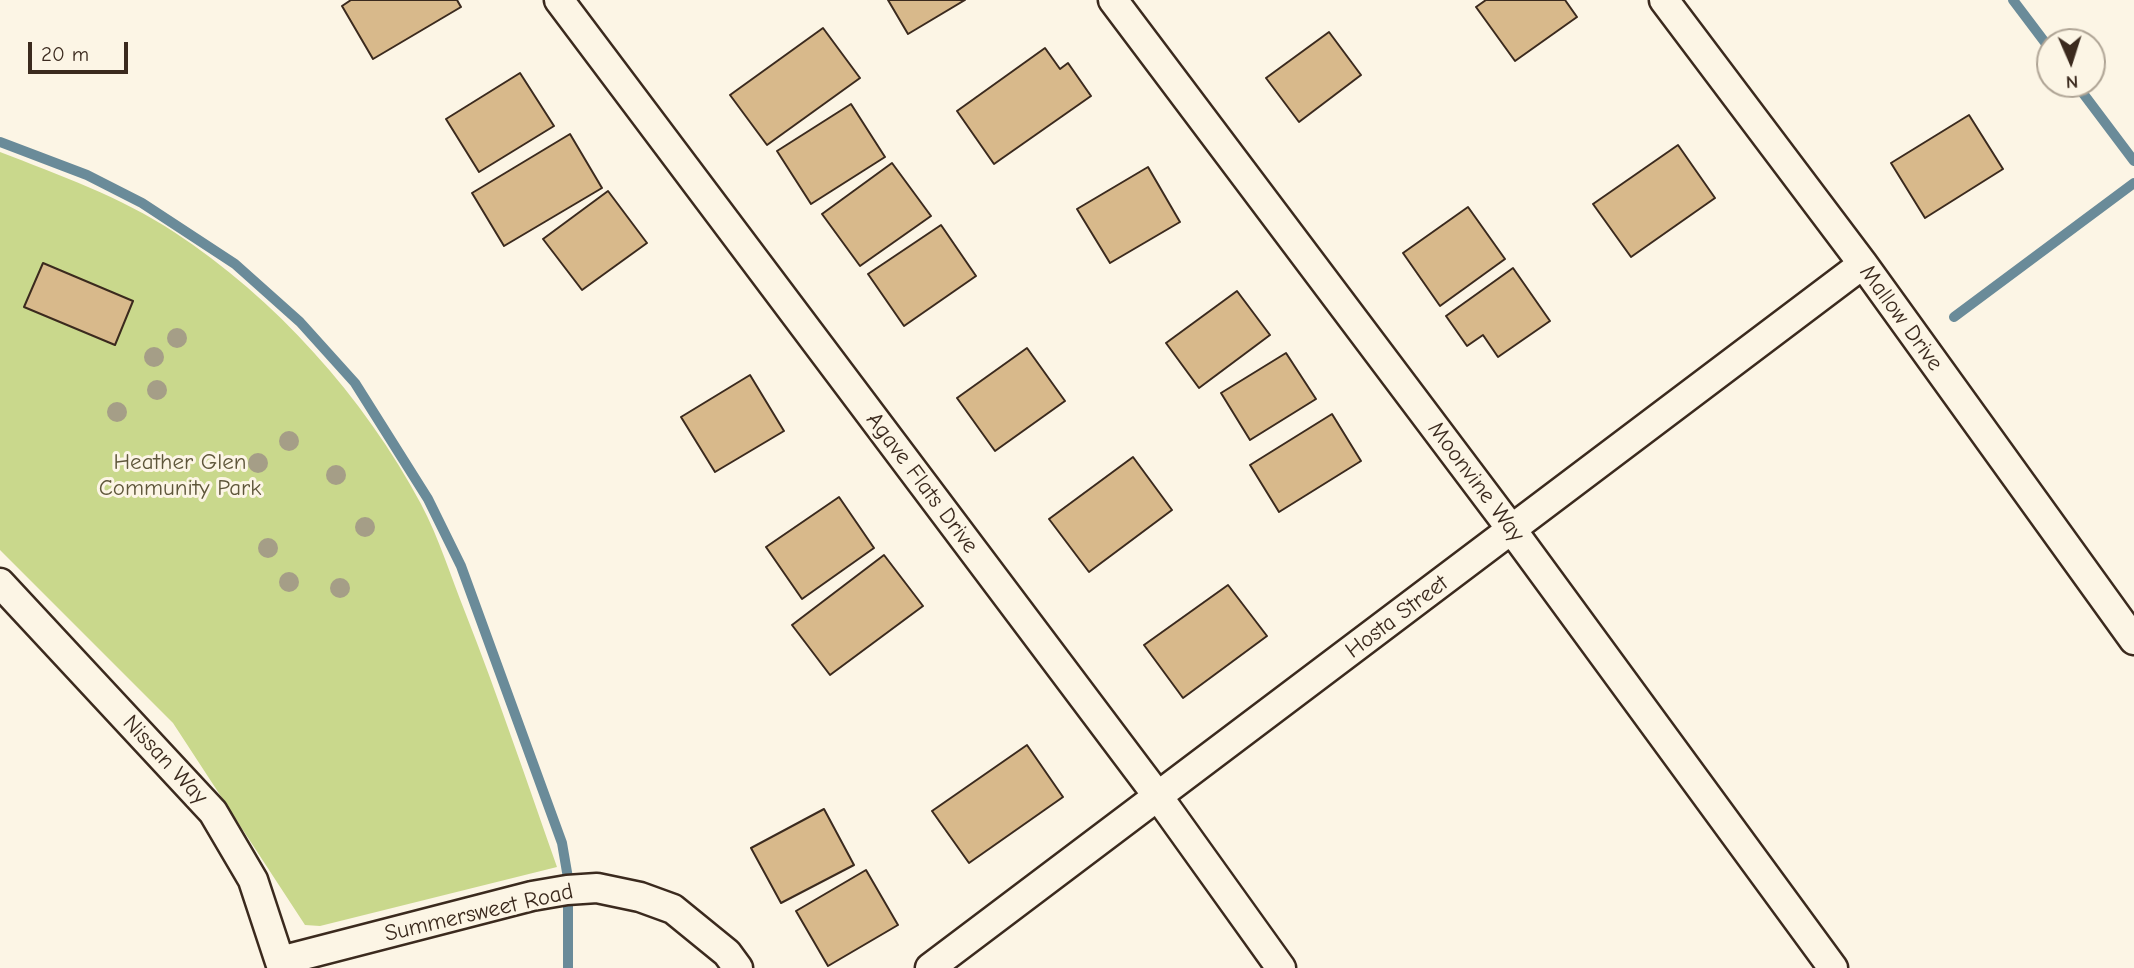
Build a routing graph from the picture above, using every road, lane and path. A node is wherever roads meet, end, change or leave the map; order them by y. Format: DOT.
graph roads {
  1 [pos="559,0"];
  2 [pos="1113,0"];
  3 [pos="1664,0"];
  4 [pos="1863,264"];
  5 [pos="1512,530"];
  6 [pos="0,583"];
  7 [pos="2134,640"];
  8 [pos="1157,795"];
  9 [pos="281,965"];
  10 [pos="738,968"];
  11 [pos="930,968"];
  12 [pos="1281,968"];
  13 [pos="1833,968"];
  1 -- 8 [label="street, Agave Flats Drive"];
  2 -- 5 [label="street, Moonvine Way"];
  3 -- 4 [label="street, Mallow Drive"];
  4 -- 5 [label="street, Hosta Street"];
  4 -- 7 [label="street, Mallow Drive"];
  5 -- 8 [label="street, Hosta Street"];
  5 -- 13 [label="street, Moonvine Way"];
  6 -- 9 [label="street, Nissan Way"];
  8 -- 11 [label="street, Hosta Street"];
  8 -- 12 [label="street, Agave Flats Drive"];
  9 -- 10 [label="street, Summersweet Road"];
}
